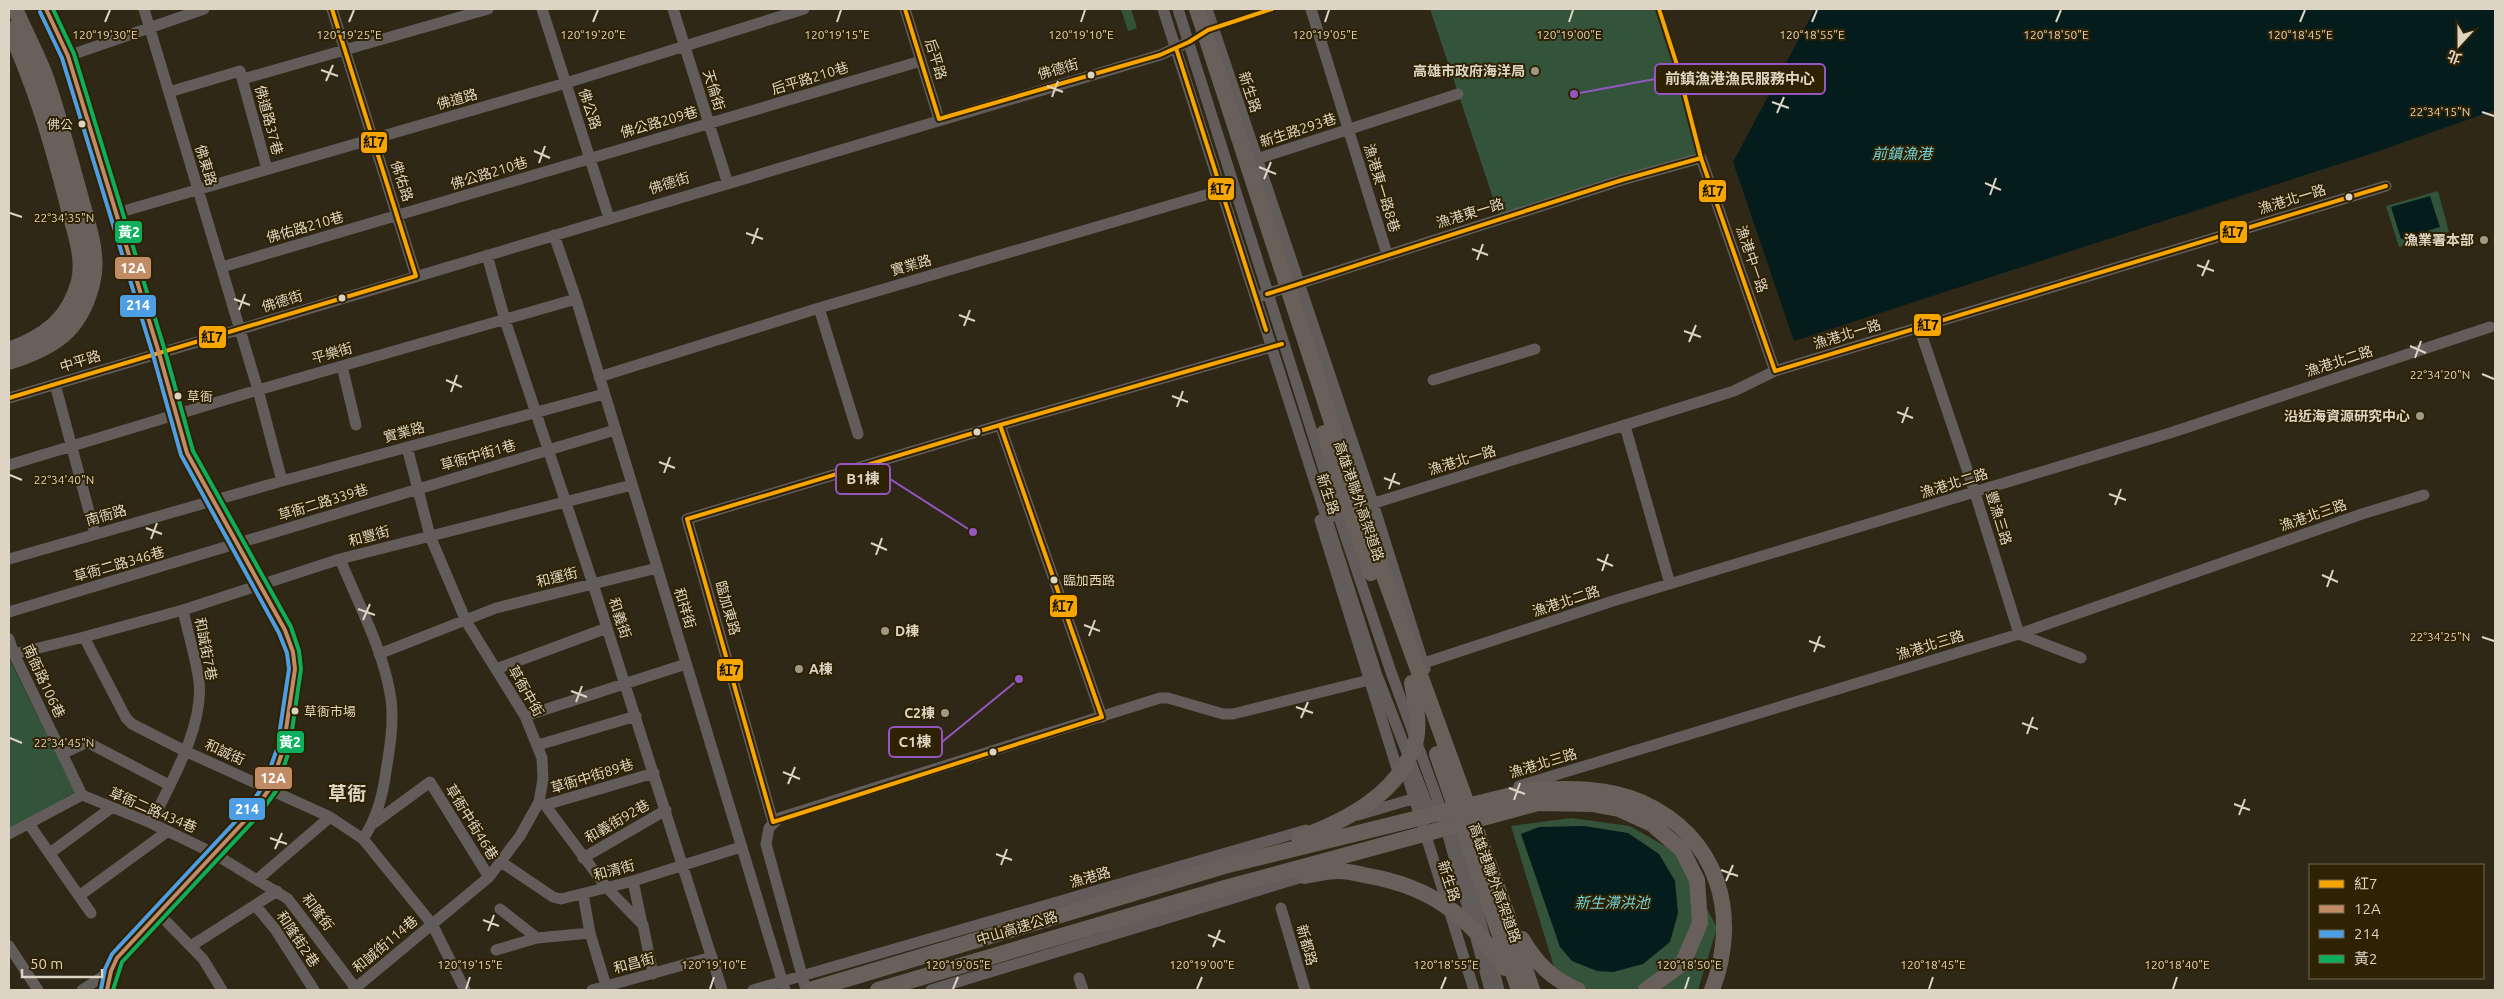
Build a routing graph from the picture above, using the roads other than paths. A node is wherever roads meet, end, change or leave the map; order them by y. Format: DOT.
graph roads {
  1 [pos="15,9"];
  2 [pos="46,9"];
  3 [pos="144,9"];
  4 [pos="204,9"];
  5 [pos="332,9"];
  6 [pos="488,9"];
  7 [pos="542,9"];
  8 [pos="673,9"];
  9 [pos="804,9"];
  10 [pos="905,9"];
  11 [pos="1157,9"];
  12 [pos="1162,9"];
  13 [pos="1178,9"];
  14 [pos="1188,9"];
  15 [pos="1197,9"];
  16 [pos="1207,9"];
  17 [pos="1311,9"];
  18 [pos="149,28"];
  19 [pos="9,29"];
  20 [pos="1188,42"];
  21 [pos="684,46"];
  22 [pos="1173,49"];
  23 [pos="344,50"];
  24 [pos="68,56"];
  25 [pos="921,60"];
  26 [pos="243,79"];
  27 [pos="566,83"];
  28 [pos="169,92"];
  29 [pos="1458,94"];
  30 [pos="939,119"];
  31 [pos="708,124"];
  32 [pos="1349,130"];
  33 [pos="373,139"];
  34 [pos="590,158"];
  35 [pos="1701,158"];
  36 [pos="1257,159"];
  37 [pos="267,169"];
  38 [pos="727,181"];
  39 [pos="2386,186"];
  40 [pos="1233,187"];
  41 [pos="198,189"];
  42 [pos="1217,191"];
  43 [pos="117,213"];
  44 [pos="397,216"];
  45 [pos="609,218"];
  46 [pos="554,235"];
  47 [pos="1388,254"];
  48 [pos="487,255"];
  49 [pos="222,267"];
  50 [pos="416,276"];
  51 [pos="1298,284"];
  52 [pos="1257,297"];
  53 [pos="576,300"];
  54 [pos="818,308"];
  55 [pos="505,320"];
  56 [pos="2490,327"];
  57 [pos="1919,328"];
  58 [pos="240,329"];
  59 [pos="1268,348"];
  60 [pos="1534,349"];
  61 [pos="9,350"];
  62 [pos="159,353"];
  63 [pos="9,362"];
  64 [pos="342,366"];
  65 [pos="1775,371"];
  66 [pos="599,377"];
  67 [pos="1432,380"];
  68 [pos="55,384"];
  69 [pos="258,390"];
  70 [pos="604,394"];
  71 [pos="9,398"];
  72 [pos="536,412"];
  73 [pos="176,415"];
  74 [pos="356,425"];
  75 [pos="1000,425"];
  76 [pos="1625,426"];
  77 [pos="615,430"];
  78 [pos="858,434"];
  79 [pos="71,446"];
  80 [pos="407,446"];
  81 [pos="549,450"];
  82 [pos="9,465"];
  83 [pos="282,481"];
  84 [pos="632,485"];
  85 [pos="416,489"];
  86 [pos="1975,493"];
  87 [pos="2424,495"];
  88 [pos="212,501"];
  89 [pos="566,502"];
  90 [pos="1373,503"];
  91 [pos="1329,517"];
  92 [pos="95,534"];
  93 [pos="430,536"];
  94 [pos="238,545"];
  95 [pos="9,559"];
  96 [pos="340,559"];
  97 [pos="657,568"];
  98 [pos="260,584"];
  99 [pos="593,584"];
  100 [pos="1670,584"];
  101 [pos="183,610"];
  102 [pos="9,612"];
  103 [pos="466,621"];
  104 [pos="607,628"];
  105 [pos="2019,634"];
  106 [pos="84,637"];
  107 [pos="9,639"];
  108 [pos="14,654"];
  109 [pos="379,654"];
  110 [pos="2080,658"];
  111 [pos="1424,663"];
  112 [pos="686,664"];
  113 [pos="496,669"];
  114 [pos="1374,679"];
  115 [pos="1412,683"];
  116 [pos="625,684"];
  117 [pos="526,716"];
  118 [pos="636,716"];
  119 [pos="1102,717"];
  120 [pos="538,745"];
  121 [pos="185,751"];
  122 [pos="62,754"];
  123 [pos="654,773"];
  124 [pos="169,785"];
  125 [pos="270,788"];
  126 [pos="1435,792"];
  127 [pos="82,795"];
  128 [pos="1415,798"];
  129 [pos="542,803"];
  130 [pos="110,808"];
  131 [pos="1446,808"];
  132 [pos="666,810"];
  133 [pos="330,817"];
  134 [pos="773,822"];
  135 [pos="151,823"];
  136 [pos="374,823"];
  137 [pos="29,824"];
  138 [pos="168,831"];
  139 [pos="1452,832"];
  140 [pos="9,834"];
  141 [pos="363,838"];
  142 [pos="1423,840"];
  143 [pos="741,847"];
  144 [pos="213,853"];
  145 [pos="50,854"];
  146 [pos="583,858"];
  147 [pos="501,862"];
  148 [pos="683,865"];
  149 [pos="1224,866"];
  150 [pos="489,877"];
  151 [pos="258,879"];
  152 [pos="633,881"];
  153 [pos="607,888"];
  154 [pos="1225,888"];
  155 [pos="276,891"];
  156 [pos="583,894"];
  157 [pos="79,896"];
  158 [pos="255,905"];
  159 [pos="1281,908"];
  160 [pos="500,909"];
  161 [pos="90,913"];
  162 [pos="158,913"];
  163 [pos="1508,918"];
  164 [pos="432,924"];
  165 [pos="642,925"];
  166 [pos="590,933"];
  167 [pos="538,938"];
  168 [pos="9,946"];
  169 [pos="191,946"];
  170 [pos="496,950"];
  171 [pos="712,957"];
  172 [pos="111,971"];
  173 [pos="653,974"];
  174 [pos="1080,978"];
  175 [pos="806,983"];
  176 [pos="606,986"];
  177 [pos="784,986"];
  178 [pos="356,989"];
  179 [pos="38,990"];
  180 [pos="82,990"];
  181 [pos="108,990"];
  182 [pos="222,990"];
  183 [pos="314,990"];
  184 [pos="465,990"];
  185 [pos="592,990"];
  186 [pos="722,990"];
  187 [pos="753,990"];
  188 [pos="806,990"];
  189 [pos="878,990"];
  190 [pos="931,990"];
  191 [pos="1083,990"];
  192 [pos="1305,990"];
  193 [pos="1467,990"];
  194 [pos="1474,990"];
  195 [pos="1490,990"];
  196 [pos="1498,990"];
  197 [pos="1518,990"];
  198 [pos="1532,990"];
  199 [pos="1578,990"];
  200 [pos="1646,990"];
  201 [pos="1712,990"];
  1 -- 63 [label="highway"];
  2 -- 24 [label="street"];
  3 -- 18 [label="street, 佛東路"];
  4 -- 18 [label="street"];
  5 -- 23 [label="street, 佛佑路"];
  6 -- 23 [label="street"];
  7 -- 27 [label="street, 佛公路"];
  8 -- 21 [label="street, 天倫街"];
  9 -- 21 [label="street, 佛道路"];
  10 -- 25 [label="street, 后平路"];
  11 -- 22 [label="street, 新生路"];
  12 -- 22 [label="street, 新生路"];
  13 -- 20 [label="street, 新生路"];
  14 -- 115 [label="highway, 高雄港聯外高架道路"];
  15 -- 163 [label="highway, 高雄港聯外高架道路"];
  16 -- 36 [label="street, 新生路"];
  17 -- 32 [label="street, 漁港東一路8巷"];
  18 -- 24 [label="street"];
  18 -- 28 [label="street, 佛東路"];
  19 -- 61 [label="highway"];
  20 -- 22 [label="street, 佛德街"];
  20 -- 40 [label="street, 新生路"];
  21 -- 27 [label="street, 佛道路"];
  21 -- 31 [label="street, 天倫街"];
  22 -- 30 [label="street, 佛德街"];
  22 -- 42 [label="street, 新生路"];
  23 -- 26 [label="street"];
  23 -- 33 [label="street, 佛佑路"];
  24 -- 43 [label="street"];
  25 -- 30 [label="street, 后平路"];
  25 -- 31 [label="street, 后平路210巷"];
  26 -- 28 [label="street"];
  26 -- 37 [label="street, 佛道路37巷"];
  27 -- 33 [label="street, 佛道路"];
  27 -- 34 [label="street, 佛公路"];
  28 -- 41 [label="street, 佛東路"];
  29 -- 32 [label="street, 新生路293巷"];
  30 -- 38 [label="street, 佛德街"];
  31 -- 34 [label="street, 佛公路209巷"];
  31 -- 38 [label="street, 天倫街"];
  32 -- 36 [label="street, 新生路293巷"];
  32 -- 47 [label="street, 漁港東一路8巷"];
  33 -- 37 [label="street, 佛道路"];
  33 -- 44 [label="street, 佛佑路"];
  34 -- 44 [label="street, 佛公路210巷"];
  34 -- 45 [label="street, 佛公路"];
  35 -- 47 [label="street, 漁港東一路"];
  35 -- 65 [label="street, 漁港中一路"];
  36 -- 51 [label="street, 新生路"];
  37 -- 41 [label="street, 佛道路"];
  38 -- 45 [label="street, 佛德街"];
  39 -- 57 [label="street, 漁港北一路"];
  40 -- 42 [label="street, 實業路"];
  40 -- 52 [label="street, 新生路"];
  41 -- 43 [label="street, 佛道路"];
  41 -- 49 [label="street, 佛東路"];
  42 -- 52 [label="street, 新生路"];
  42 -- 54 [label="street, 實業路"];
  43 -- 62 [label="street"];
  44 -- 49 [label="street, 佛佑路210巷"];
  44 -- 50 [label="street, 佛佑路"];
  45 -- 46 [label="street, 佛德街"];
  46 -- 48 [label="street, 佛德街"];
  46 -- 53 [label="street, 和祥街"];
  47 -- 51 [label="street, 漁港東一路"];
  48 -- 50 [label="street, 佛德街"];
  48 -- 55 [label="street, 和義街"];
  49 -- 58 [label="street, 佛東路"];
  50 -- 58 [label="street, 佛德街"];
  51 -- 52 [label="street, 漁港東一路"];
  51 -- 90 [label="street, 新生路"];
  52 -- 59 [label="street, 新生路"];
  52 -- 91 [label="street, 新生路"];
  53 -- 55 [label="street, 平樂街"];
  53 -- 66 [label="street, 和祥街"];
  54 -- 66 [label="street, 實業路"];
  54 -- 78 [label="street"];
  55 -- 64 [label="street, 平樂街"];
  55 -- 72 [label="street, 和義街"];
  56 -- 86 [label="street, 漁港北二路"];
  57 -- 65 [label="street, 漁港北一路"];
  57 -- 86 [label="street, 豐漁三路"];
  58 -- 62 [label="street, 佛德街"];
  58 -- 69 [label="street, 佛東路"];
  59 -- 75 [label="street"];
  59 -- 91 [label="street, 新生路"];
  60 -- 67 [label="street"];
  62 -- 68 [label="street, 中平路"];
  62 -- 73 [label="street"];
  64 -- 69 [label="street, 平樂街"];
  64 -- 74 [label="street"];
  65 -- 76 [label="street, 漁港北一路"];
  66 -- 70 [label="street, 和祥街"];
  68 -- 71 [label="street, 中平路"];
  68 -- 79 [label="street"];
  69 -- 73 [label="street, 平樂街"];
  69 -- 83 [label="street"];
  70 -- 72 [label="street, 實業路"];
  70 -- 77 [label="street, 和祥街"];
  72 -- 80 [label="street, 實業路"];
  72 -- 81 [label="street, 和義街"];
  73 -- 79 [label="street, 平樂街"];
  73 -- 88 [label="street"];
  75 -- 119 [label="street"];
  75 -- 134 [label="street, 臨加東路"];
  76 -- 90 [label="street, 漁港北一路"];
  76 -- 100 [label="street"];
  77 -- 81 [label="street, 草衙中街1巷"];
  77 -- 84 [label="street, 和祥街"];
  79 -- 82 [label="street, 平樂街"];
  79 -- 92 [label="street"];
  80 -- 83 [label="street, 實業路"];
  80 -- 85 [label="street, 草衙中街"];
  81 -- 85 [label="street, 草衙中街1巷"];
  81 -- 89 [label="street, 和義街"];
  83 -- 88 [label="street, 實業路"];
  84 -- 89 [label="street, 和豐街"];
  84 -- 97 [label="street, 和祥街"];
  85 -- 93 [label="street, 草衙中街"];
  85 -- 94 [label="street, 草衙二路339巷"];
  86 -- 100 [label="street, 漁港北二路"];
  86 -- 105 [label="street, 豐漁三路"];
  87 -- 105 [label="street, 漁港北三路"];
  88 -- 92 [label="street, 南衙路"];
  88 -- 94 [label="street"];
  89 -- 93 [label="street, 和豐街"];
  89 -- 99 [label="street, 和義街"];
  90 -- 91 [label="street, 漁港北一路"];
  90 -- 111 [label="street, 新生路"];
  91 -- 114 [label="street, 新生路"];
  91 -- 126 [label="street, 新生路"];
  92 -- 95 [label="street, 南衙路"];
  93 -- 96 [label="street, 和豐街"];
  93 -- 103 [label="street, 草衙中街"];
  94 -- 98 [label="street"];
  94 -- 102 [label="street, 草衙二路346巷"];
  96 -- 98 [label="street"];
  96 -- 109 [label="street, 和豐街"];
  97 -- 99 [label="street, 和運街"];
  97 -- 112 [label="street, 和祥街"];
  98 -- 101 [label="street"];
  98 -- 125 [label="street"];
  99 -- 103 [label="street, 和運街"];
  99 -- 104 [label="street, 和義街"];
  100 -- 111 [label="street, 漁港北二路"];
  101 -- 106 [label="street"];
  101 -- 121 [label="street, 和誠街7巷"];
  103 -- 109 [label="street, 和運街"];
  103 -- 113 [label="street, 草衙中街"];
  104 -- 113 [label="street"];
  104 -- 116 [label="street, 和義街"];
  105 -- 110 [label="street"];
  105 -- 131 [label="street, 漁港北三路"];
  106 -- 108 [label="street"];
  106 -- 121 [label="street, 和誠街"];
  107 -- 108 [label="street, 南衙路106巷"];
  108 -- 122 [label="street, 南衙路106巷"];
  109 -- 136 [label="street, 和豐街"];
  111 -- 131 [label="street, 新生路"];
  112 -- 116 [label="street"];
  112 -- 143 [label="street, 和祥街"];
  113 -- 117 [label="street, 草衙中街"];
  114 -- 119 [label="street"];
  114 -- 128 [label="street, 新生路"];
  114 -- 128 [label="street, 新生路"];
  115 -- 149 [label="highway"];
  115 -- 197 [label="highway, 高雄港聯外高架道路"];
  116 -- 117 [label="street"];
  116 -- 118 [label="street, 和義街"];
  117 -- 120 [label="street, 草衙中街"];
  118 -- 120 [label="street"];
  118 -- 123 [label="street, 和義街"];
  119 -- 134 [label="street"];
  120 -- 129 [label="street, 草衙中街"];
  121 -- 124 [label="street, 和誠街7巷"];
  121 -- 125 [label="street, 和誠街"];
  122 -- 124 [label="street"];
  122 -- 127 [label="street, 南衙路106巷"];
  123 -- 129 [label="street, 草衙中街89巷"];
  123 -- 132 [label="street, 和義街"];
  124 -- 135 [label="street, 和誠街7巷"];
  125 -- 133 [label="street, 和誠街"];
  125 -- 144 [label="street"];
  126 -- 128 [label="street, 漁港路"];
  126 -- 131 [label="street, 新生路"];
  127 -- 130 [label="street, 草衙二路434巷"];
  127 -- 137 [label="street"];
  128 -- 131 [label="street"];
  128 -- 142 [label="street, 新生路"];
  128 -- 175 [label="street, 漁港路"];
  129 -- 146 [label="street"];
  129 -- 147 [label="street, 草衙中街"];
  130 -- 135 [label="street, 草衙二路434巷"];
  130 -- 145 [label="street"];
  131 -- 139 [label="street, 新生路"];
  132 -- 146 [label="street, 和義街92巷"];
  132 -- 148 [label="street, 和義街"];
  133 -- 141 [label="street, 和誠街"];
  133 -- 151 [label="street"];
  134 -- 175 [label="street"];
  135 -- 138 [label="street, 草衙二路434巷"];
  136 -- 141 [label="street, 和豐街"];
  136 -- 150 [label="street, 草衙中街46巷"];
  137 -- 140 [label="street"];
  137 -- 145 [label="street"];
  138 -- 144 [label="street, 草衙二路434巷"];
  138 -- 157 [label="street"];
  139 -- 142 [label="street"];
  139 -- 195 [label="street, 新生路"];
  139 -- 196 [label="street, 新生路"];
  141 -- 164 [label="street, 和誠街"];
  142 -- 190 [label="street"];
  142 -- 193 [label="street, 新生路"];
  142 -- 194 [label="street, 新生路"];
  143 -- 148 [label="street, 和清街"];
  143 -- 177 [label="street, 和祥街"];
  144 -- 151 [label="street, 和隆街"];
  144 -- 162 [label="street"];
  145 -- 157 [label="street"];
  146 -- 153 [label="street"];
  147 -- 150 [label="street, 草衙中街"];
  147 -- 156 [label="street, 和清街"];
  148 -- 152 [label="street, 和清街"];
  148 -- 171 [label="street, 和義街"];
  149 -- 175 [label="highway, 中山高速公路"];
  149 -- 201 [label="highway"];
  150 -- 164 [label="street, 草衙中街"];
  151 -- 155 [label="street, 和隆街"];
  152 -- 153 [label="street, 和清街"];
  152 -- 165 [label="street"];
  153 -- 156 [label="street, 和清街"];
  153 -- 165 [label="street"];
  154 -- 189 [label="highway, 中山高速公路"];
  154 -- 197 [label="highway"];
  154 -- 200 [label="highway"];
  155 -- 158 [label="street"];
  155 -- 178 [label="street, 和隆街"];
  156 -- 166 [label="street"];
  157 -- 161 [label="street"];
  158 -- 169 [label="street"];
  158 -- 183 [label="street, 和隆街2巷"];
  159 -- 192 [label="street, 新都路"];
  160 -- 167 [label="street"];
  162 -- 169 [label="street"];
  162 -- 172 [label="street"];
  163 -- 198 [label="highway, 高雄港聯外高架道路"];
  163 -- 199 [label="highway"];
  164 -- 178 [label="street, 和誠街114巷"];
  164 -- 184 [label="street, 和誠街"];
  165 -- 173 [label="street"];
  166 -- 167 [label="street"];
  166 -- 176 [label="street"];
  167 -- 170 [label="street"];
  168 -- 179 [label="street"];
  169 -- 182 [label="street"];
  171 -- 173 [label="street, 和昌街"];
  171 -- 186 [label="street, 和義街"];
  172 -- 180 [label="street"];
  172 -- 181 [label="street"];
  173 -- 176 [label="street, 和昌街"];
  174 -- 191 [label="street"];
  175 -- 177 [label="street, 漁港路"];
  175 -- 188 [label="street"];
  176 -- 185 [label="street, 和昌街"];
  177 -- 187 [label="street, 漁港路"];
}
